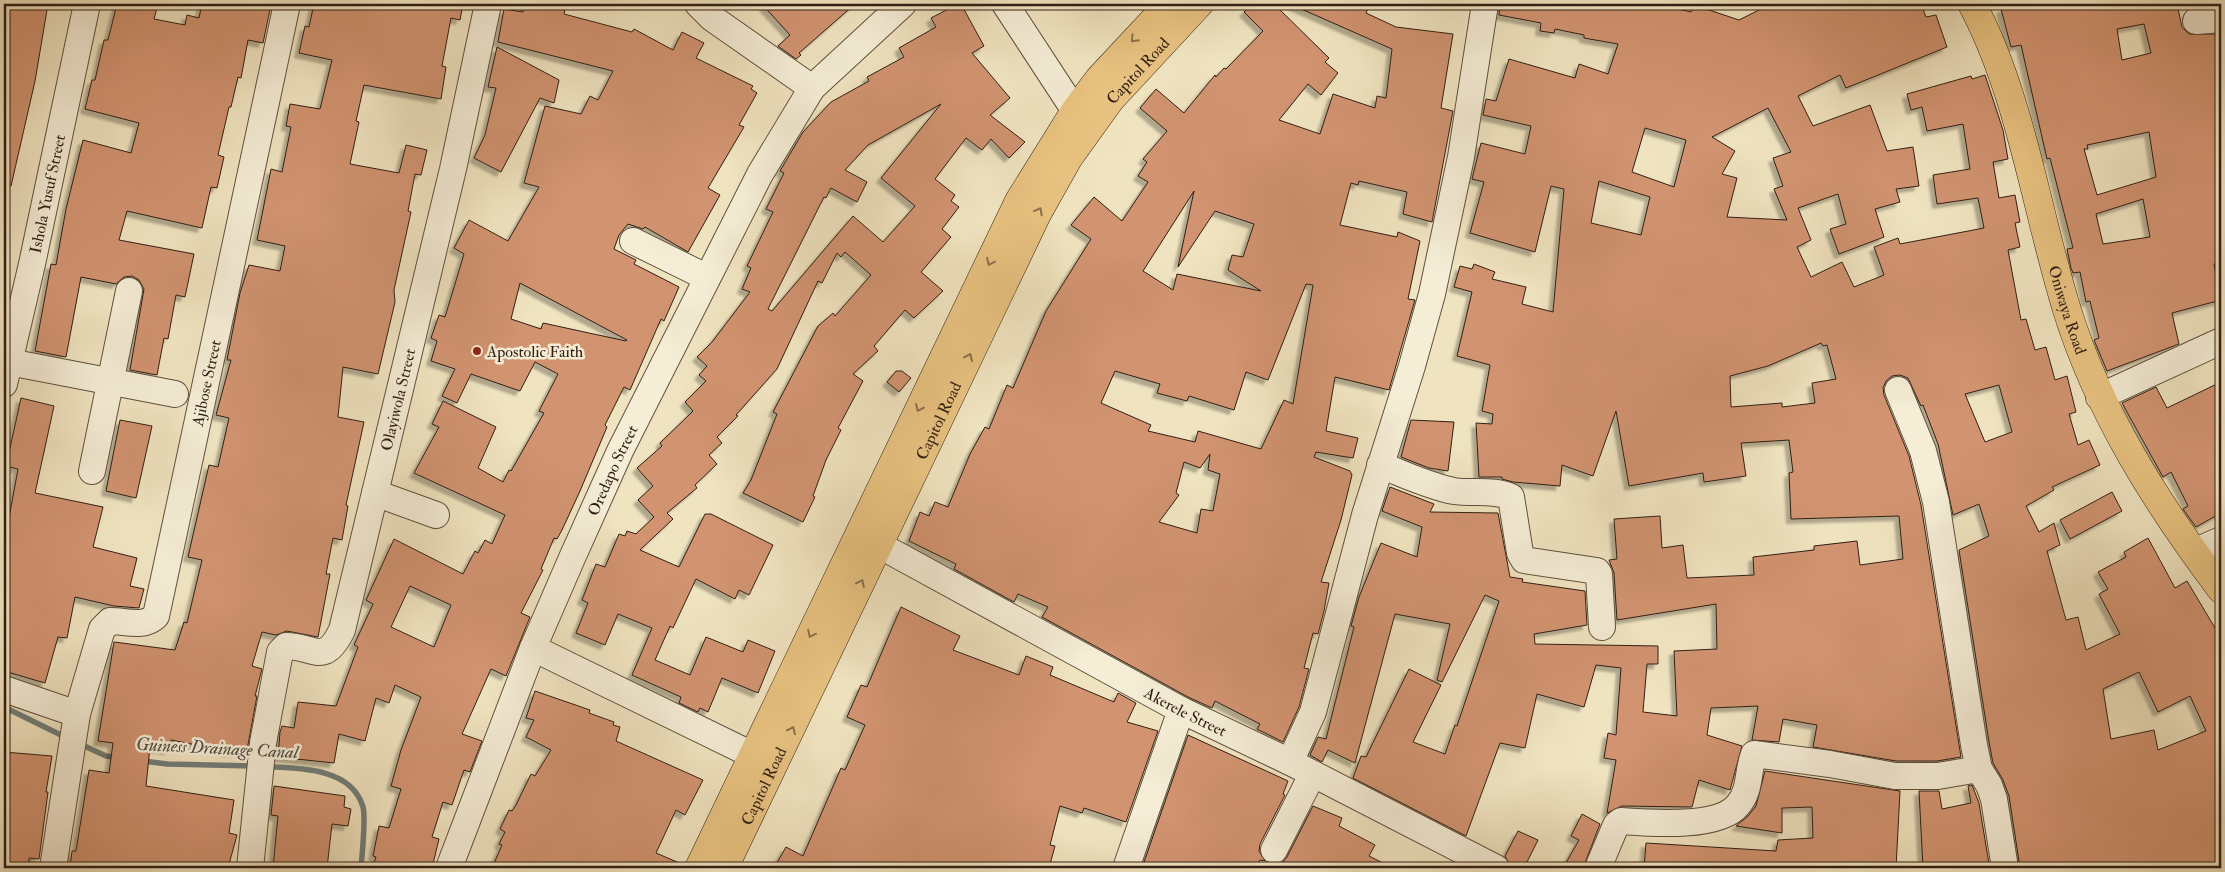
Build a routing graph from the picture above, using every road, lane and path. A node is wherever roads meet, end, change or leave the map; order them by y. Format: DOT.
graph roads {
  1 [pos="87,4"];
  2 [pos="287,4"];
  3 [pos="488,4"];
  4 [pos="698,4"];
  5 [pos="903,4"];
  6 [pos="1005,4"];
  7 [pos="1169,4"];
  8 [pos="1198,4"];
  9 [pos="1485,4"];
  10 [pos="1972,4"];
  11 [pos="812,88"];
  12 [pos="1083,119"];
  13 [pos="634,242"];
  14 [pos="706,277"];
  15 [pos="130,291"];
  16 [pos="2221,341"];
  17 [pos="6,373"];
  18 [pos="111,382"];
  19 [pos="1898,390"];
  20 [pos="175,394"];
  21 [pos="2099,397"];
  22 [pos="1380,465"];
  23 [pos="92,471"];
  24 [pos="375,493"];
  25 [pos="436,515"];
  26 [pos="2221,540"];
  27 [pos="879,545"];
  28 [pos="2194,552"];
  29 [pos="2221,590"];
  30 [pos="1602,628"];
  31 [pos="533,648"];
  32 [pos="4,689"];
  33 [pos="1181,710"];
  34 [pos="76,719"];
  35 [pos="764,760"];
  36 [pos="1301,769"];
  37 [pos="1979,770"];
  38 [pos="1274,850"];
  39 [pos="53,868"];
  40 [pos="250,868"];
  41 [pos="449,868"];
  42 [pos="699,868"];
  43 [pos="724,868"];
  44 [pos="1126,868"];
  45 [pos="1496,868"];
  46 [pos="1598,868"];
  47 [pos="2005,868"];
  1 -- 17 [label="street, Ishola Yusuf Street"];
  2 -- 34 [label="street, Ajibose Street"];
  3 -- 24 [label="street, Olayiwola Street"];
  4 -- 11 [label="street"];
  5 -- 11 [label="street, Oredapo Street"];
  6 -- 12 [label="street"];
  7 -- 12 [label="main road, Capitol Road, one-way"];
  8 -- 12 [label="main road, Capitol Road"];
  9 -- 22 [label="street"];
  10 -- 21 [label="main road, Oniwaya Road"];
  11 -- 14 [label="street, Oredapo Street"];
  27 -- 12 [label="main road, Capitol Road, one-way"];
  12 -- 35 [label="main road, Capitol Road, one-way"];
  13 -- 14 [label="street"];
  14 -- 31 [label="street, Oredapo Street"];
  15 -- 18 [label="street"];
  16 -- 21 [label="street"];
  17 -- 18 [label="street"];
  18 -- 20 [label="street"];
  18 -- 23 [label="street"];
  19 -- 37 [label="street"];
  21 -- 28 [label="main road, Oniwaya Road"];
  22 -- 30 [label="street"];
  22 -- 36 [label="street"];
  24 -- 25 [label="street"];
  24 -- 40 [label="street, Olayiwola Street"];
  26 -- 28 [label="street"];
  27 -- 33 [label="street, Akerele Street"];
  35 -- 27 [label="main road, Capitol Road, one-way"];
  28 -- 29 [label="main road, Oniwaya Road"];
  31 -- 35 [label="street"];
  31 -- 41 [label="street, Oredapo Street"];
  32 -- 34 [label="street"];
  33 -- 36 [label="street, Akerele Street"];
  33 -- 44 [label="street"];
  34 -- 39 [label="street, Ajibose Street"];
  35 -- 42 [label="main road, Capitol Road"];
  35 -- 43 [label="main road, Capitol Road"];
  36 -- 38 [label="street"];
  36 -- 45 [label="street, Akerele Street"];
  37 -- 46 [label="street"];
  37 -- 47 [label="street"];
}
